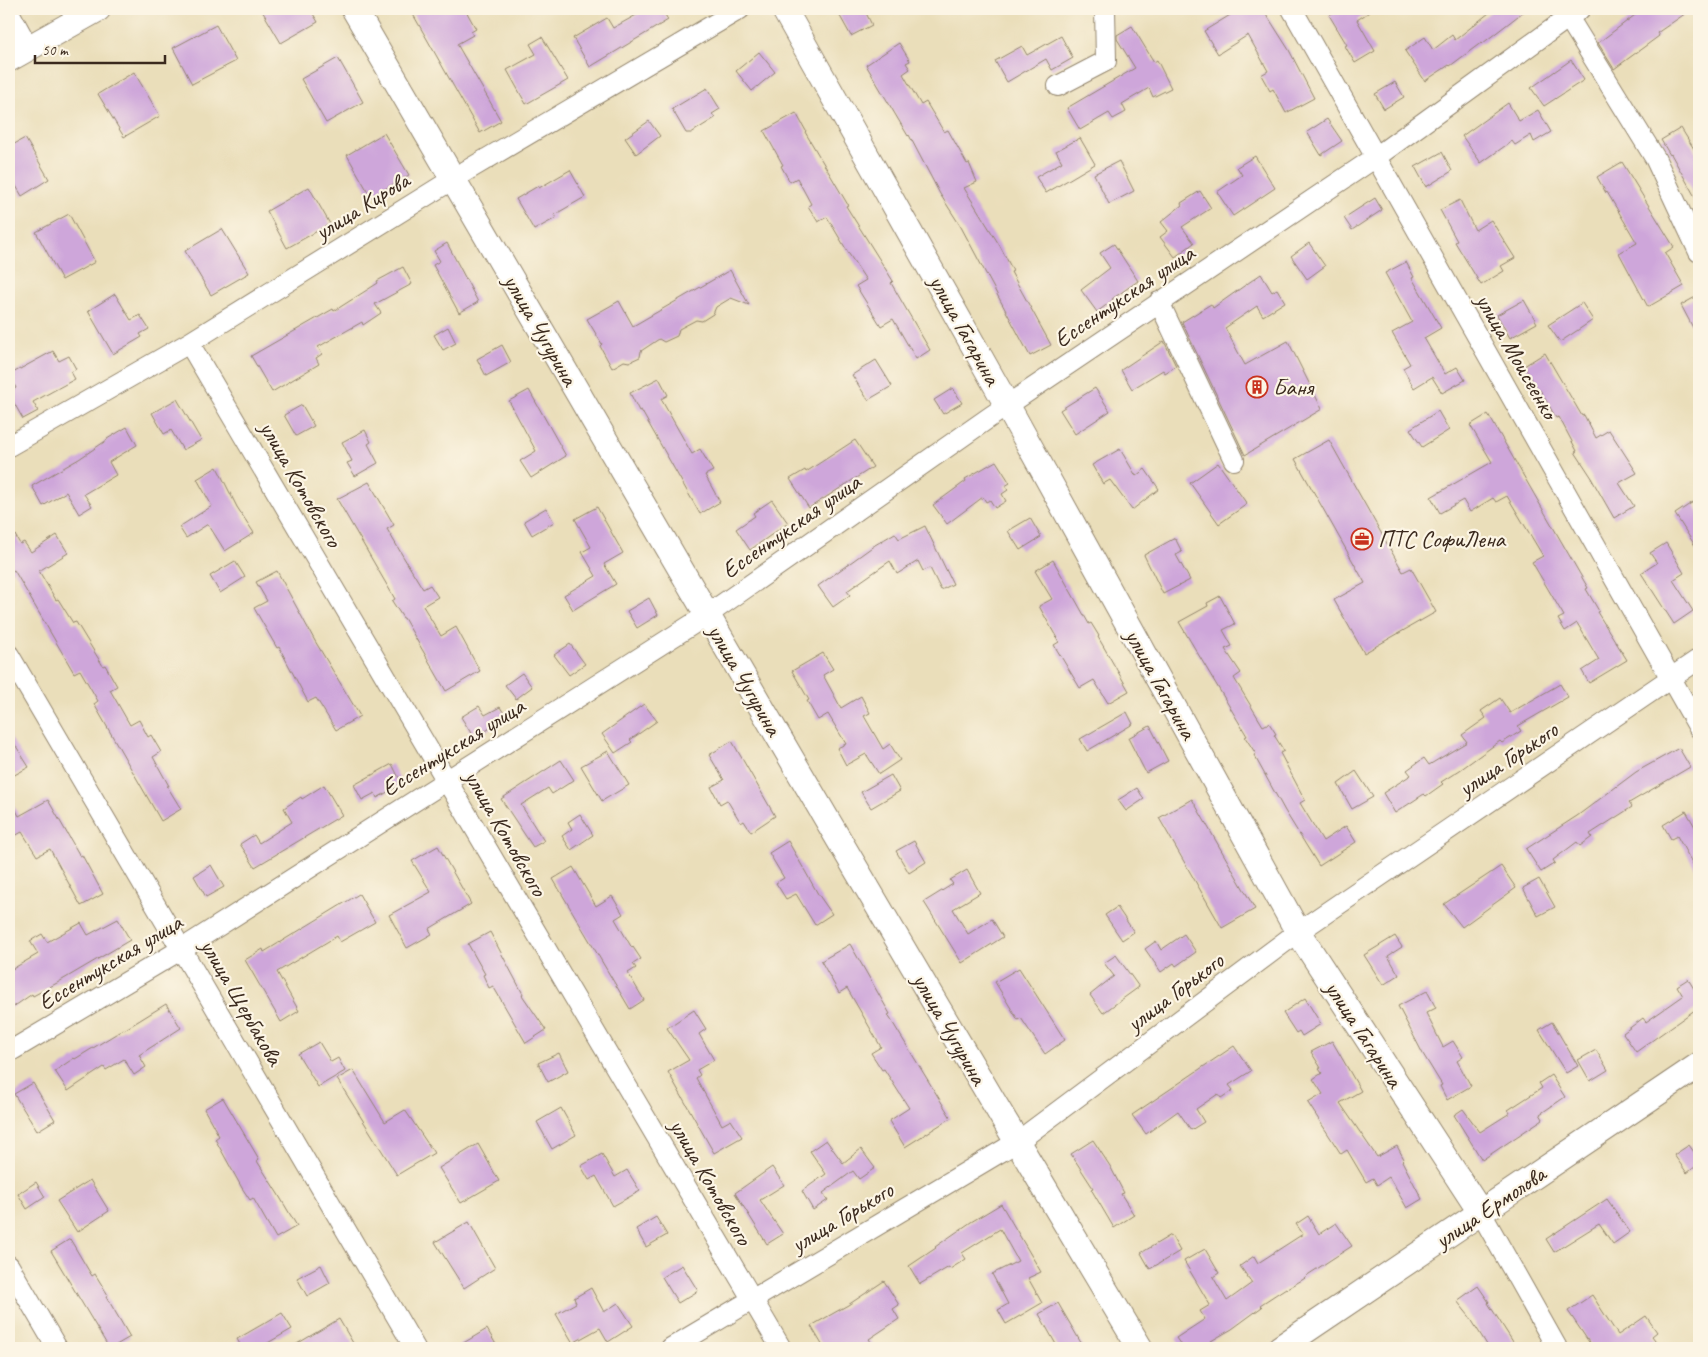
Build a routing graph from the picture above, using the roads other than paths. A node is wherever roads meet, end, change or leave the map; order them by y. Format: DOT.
graph roads {
  1 [pos="98,9"];
  2 [pos="354,9"];
  3 [pos="740,9"];
  4 [pos="784,9"];
  5 [pos="1105,9"];
  6 [pos="1292,9"];
  7 [pos="9,12"];
  8 [pos="1574,13"];
  9 [pos="18,53"];
  10 [pos="1058,86"];
  11 [pos="1376,157"];
  12 [pos="454,179"];
  13 [pos="1699,252"];
  14 [pos="1160,302"];
  15 [pos="189,343"];
  16 [pos="1007,405"];
  17 [pos="9,446"];
  18 [pos="1234,460"];
  19 [pos="707,615"];
  20 [pos="9,655"];
  21 [pos="1699,660"];
  22 [pos="1671,679"];
  23 [pos="1699,728"];
  24 [pos="446,781"];
  25 [pos="1298,932"];
  26 [pos="182,949"];
  27 [pos="9,1052"];
  28 [pos="1699,1065"];
  29 [pos="1016,1142"];
  30 [pos="1481,1213"];
  31 [pos="9,1266"];
  32 [pos="752,1300"];
  33 [pos="57,1348"];
  34 [pos="415,1348"];
  35 [pos="671,1348"];
  36 [pos="780,1348"];
  37 [pos="1140,1348"];
  38 [pos="1280,1348"];
  39 [pos="1557,1348"];
  1 -- 9 [label="street"];
  2 -- 12 [label="street, улица Чугурина"];
  3 -- 12 [label="street, улица Кирова"];
  4 -- 16 [label="street, улица Гагарина"];
  5 -- 10 [label="street"];
  6 -- 11 [label="street, улица Моисеенко"];
  7 -- 9 [label="street"];
  8 -- 11 [label="street, Ессентукская улица"];
  8 -- 13 [label="street"];
  11 -- 14 [label="street, Ессентукская улица"];
  11 -- 22 [label="street, улица Моисеенко"];
  12 -- 15 [label="street, улица Кирова"];
  12 -- 19 [label="street, улица Чугурина"];
  14 -- 16 [label="street, Ессентукская улица"];
  14 -- 18 [label="street"];
  15 -- 17 [label="street, улица Кирова"];
  15 -- 24 [label="street, улица Котовского"];
  16 -- 19 [label="street, Ессентукская улица"];
  16 -- 25 [label="street, улица Гагарина"];
  19 -- 24 [label="street, Ессентукская улица"];
  19 -- 29 [label="street, улица Чугурина"];
  20 -- 26 [label="street, улица Щербакова"];
  21 -- 22 [label="street, улица Горького"];
  22 -- 23 [label="street, улица Моисеенко"];
  22 -- 25 [label="street, улица Горького"];
  24 -- 26 [label="street, Ессентукская улица"];
  24 -- 32 [label="street, улица Котовского"];
  25 -- 29 [label="street, улица Горького"];
  25 -- 30 [label="street, улица Гагарина"];
  26 -- 27 [label="street, Ессентукская улица"];
  26 -- 34 [label="street, улица Щербакова"];
  28 -- 30 [label="street, улица Ермолова"];
  29 -- 32 [label="street, улица Горького"];
  29 -- 37 [label="street, улица Чугурина"];
  30 -- 38 [label="street, улица Ермолова"];
  30 -- 39 [label="street, улица Гагарина"];
  31 -- 33 [label="street"];
  32 -- 35 [label="street, улица Горького"];
  32 -- 36 [label="street, улица Котовского"];
}
